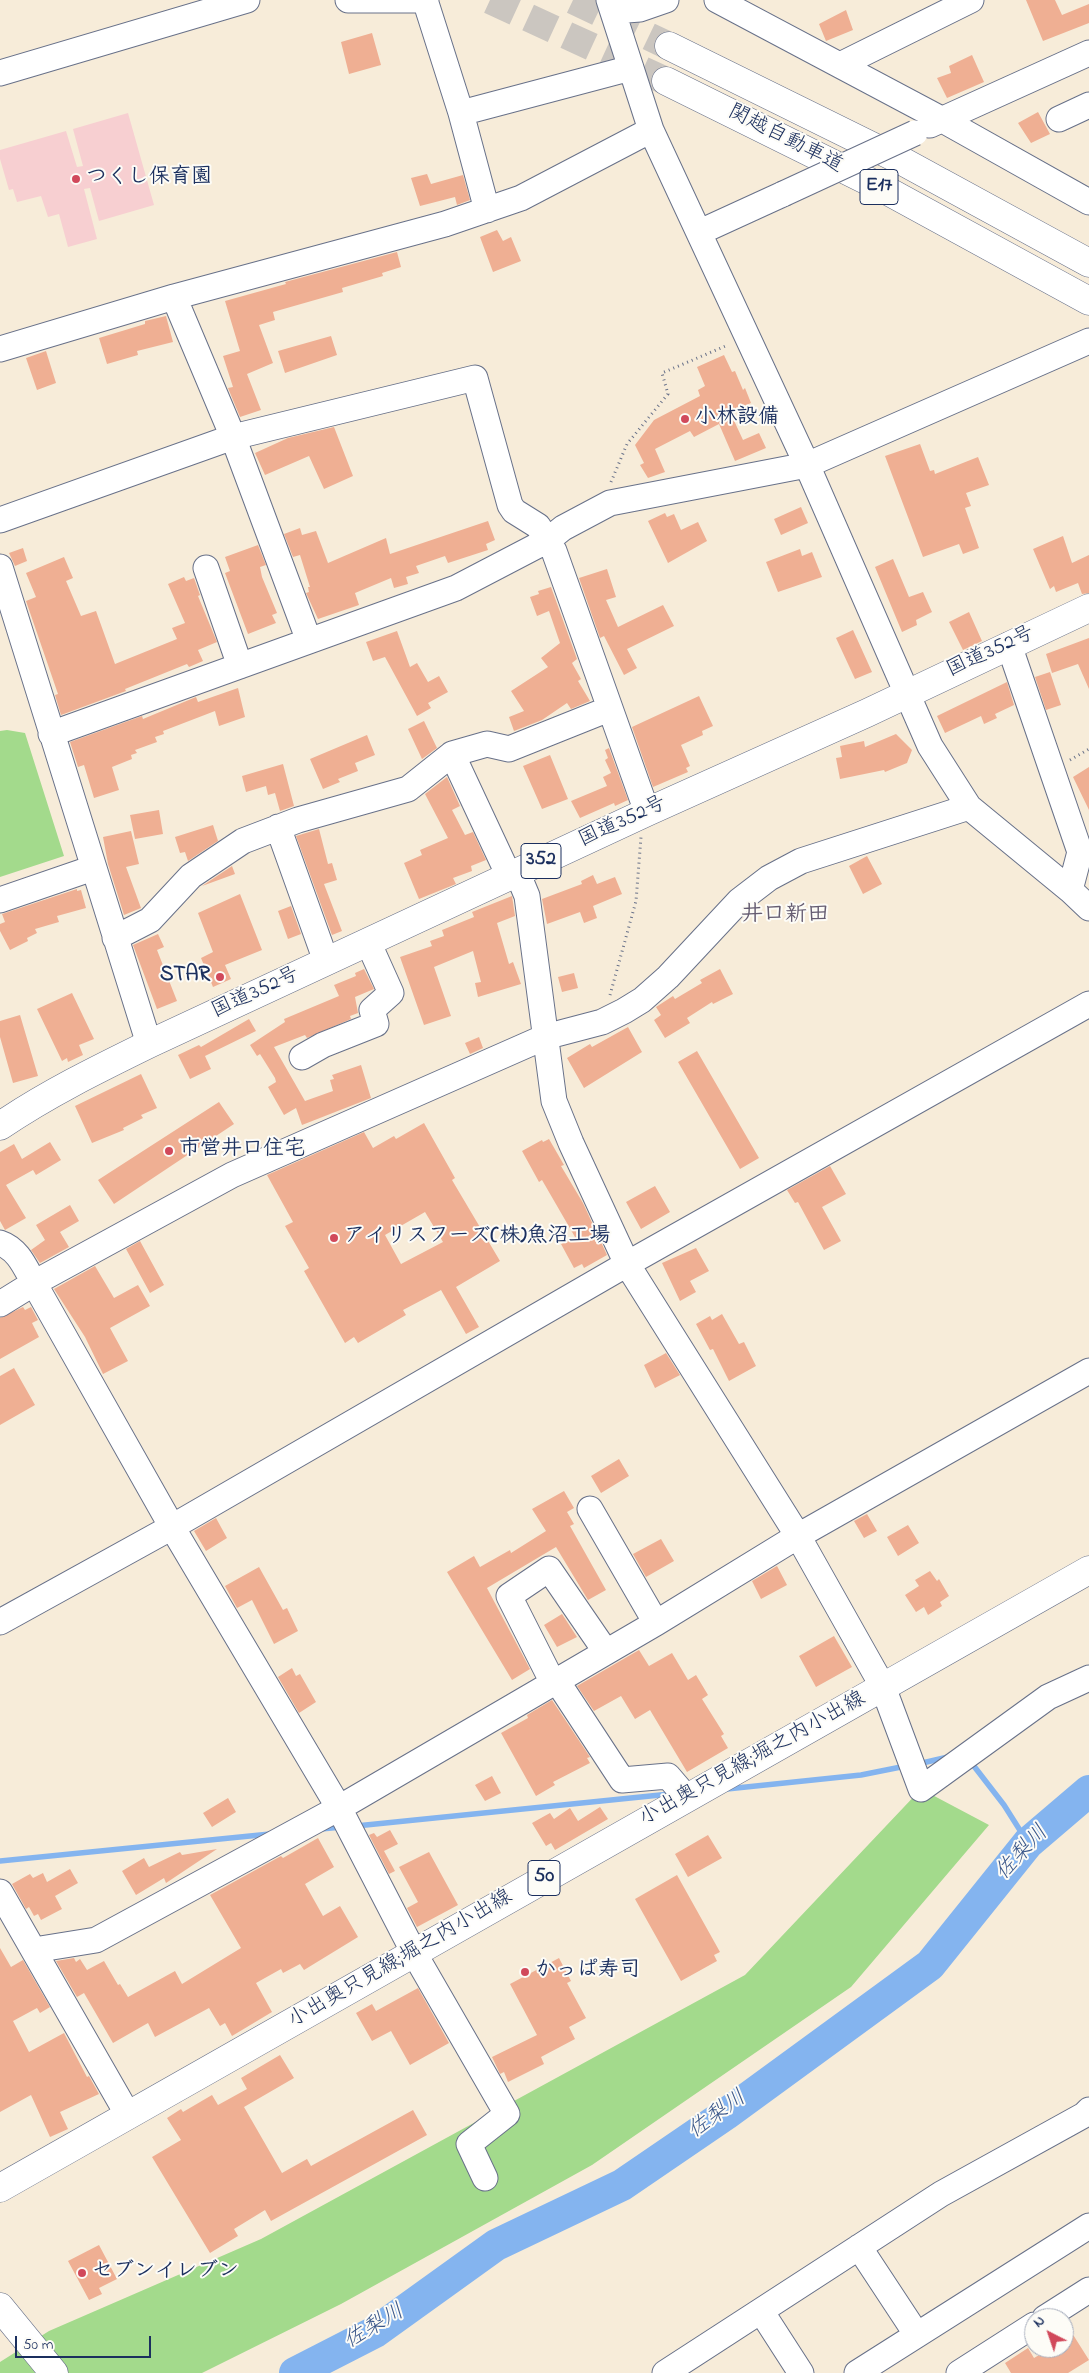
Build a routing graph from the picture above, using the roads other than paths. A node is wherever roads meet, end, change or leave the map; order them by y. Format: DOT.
graph roads {
  1 [pos="247,0"];
  2 [pos="348,0"];
  3 [pos="426,0"];
  4 [pos="666,0"];
  5 [pos="717,0"];
  6 [pos="971,0"];
  7 [pos="611,5"];
  8 [pos="669,46"];
  9 [pos="1089,53"];
  10 [pos="840,65"];
  11 [pos="631,68"];
  12 [pos="0,73"];
  13 [pos="666,81"];
  14 [pos="1089,105"];
  15 [pos="461,113"];
  16 [pos="941,118"];
  17 [pos="1059,119"];
  18 [pos="651,130"];
  19 [pos="1089,202"];
  20 [pos="487,210"];
  21 [pos="700,232"];
  22 [pos="1089,263"];
  23 [pos="174,297"];
  24 [pos="1089,301"];
  25 [pos="1081,344"];
  26 [pos="0,349"];
  27 [pos="233,437"];
  28 [pos="807,465"];
  29 [pos="0,520"];
  30 [pos="548,540"];
  31 [pos="0,567"];
  32 [pos="206,568"];
  33 [pos="1089,608"];
  34 [pos="309,641"];
  35 [pos="1009,644"];
  36 [pos="240,666"];
  37 [pos="907,692"];
  38 [pos="609,709"];
  39 [pos="51,734"];
  40 [pos="452,754"];
  41 [pos="970,807"];
  42 [pos="641,815"];
  43 [pos="278,827"];
  44 [pos="93,868"];
  45 [pos="513,874"];
  46 [pos="1070,890"];
  47 [pos="0,900"];
  48 [pos="1089,908"];
  49 [pos="115,938"];
  50 [pos="373,953"];
  51 [pos="326,961"];
  52 [pos="1089,1004"];
  53 [pos="545,1037"];
  54 [pos="149,1044"];
  55 [pos="302,1057"];
  56 [pos="0,1126"];
  57 [pos="0,1243"];
  58 [pos="627,1264"];
  59 [pos="34,1283"];
  60 [pos="0,1304"];
  61 [pos="1089,1372"];
  62 [pos="590,1508"];
  63 [pos="172,1527"];
  64 [pos="798,1536"];
  65 [pos="1089,1570"];
  66 [pos="0,1622"];
  67 [pos="656,1623"];
  68 [pos="606,1652"];
  69 [pos="1089,1678"];
  70 [pos="555,1682"];
  71 [pos="882,1687"];
  72 [pos="686,1797"];
  73 [pos="339,1808"];
  74 [pos="0,1892"];
  75 [pos="34,1950"];
  76 [pos="414,1953"];
  77 [pos="128,2115"];
  78 [pos="1087,2116"];
  79 [pos="485,2178"];
  80 [pos="0,2188"];
  81 [pos="1089,2226"];
  82 [pos="859,2247"];
  83 [pos="1089,2290"];
  84 [pos="0,2308"];
  85 [pos="1061,2308"];
  86 [pos="761,2311"];
  87 [pos="1024,2331"];
  88 [pos="917,2335"];
  89 [pos="676,2370"];
  90 [pos="54,2373"];
  91 [pos="801,2373"];
  92 [pos="857,2373"];
  93 [pos="959,2373"];
  1 -- 12 [label="street"];
  2 -- 3 [label="street"];
  3 -- 15 [label="street"];
  4 -- 7 [label="street"];
  5 -- 10 [label="street"];
  6 -- 10 [label="street"];
  7 -- 11 [label="street"];
  8 -- 22 [label="main road, 関越自動車道 / E17"];
  9 -- 16 [label="street"];
  10 -- 16 [label="street"];
  11 -- 15 [label="street"];
  11 -- 18 [label="street"];
  13 -- 24 [label="main road, 関越自動車道 / E17"];
  14 -- 17 [label="street"];
  15 -- 20 [label="street"];
  16 -- 19 [label="street"];
  16 -- 21 [label="street, bridge"];
  18 -- 20 [label="street"];
  18 -- 21 [label="street"];
  20 -- 23 [label="street"];
  21 -- 28 [label="street"];
  23 -- 26 [label="street"];
  23 -- 27 [label="street"];
  25 -- 28 [label="street"];
  27 -- 29 [label="street"];
  27 -- 30 [label="street"];
  27 -- 34 [label="street"];
  28 -- 30 [label="street"];
  28 -- 37 [label="street"];
  30 -- 34 [label="street"];
  30 -- 38 [label="street"];
  31 -- 39 [label="street"];
  32 -- 36 [label="street"];
  33 -- 35 [label="main road, 国道352号 / 352"];
  34 -- 36 [label="street"];
  35 -- 37 [label="main road, 国道352号 / 352"];
  35 -- 46 [label="street"];
  36 -- 39 [label="street"];
  37 -- 41 [label="street"];
  37 -- 42 [label="main road, 国道352号 / 352"];
  38 -- 40 [label="street"];
  38 -- 42 [label="street"];
  39 -- 44 [label="street"];
  40 -- 43 [label="street"];
  40 -- 45 [label="street"];
  41 -- 46 [label="street"];
  41 -- 53 [label="street"];
  42 -- 45 [label="main road, 国道352号 / 352"];
  43 -- 49 [label="street"];
  43 -- 51 [label="street"];
  44 -- 47 [label="street"];
  44 -- 49 [label="street"];
  45 -- 51 [label="main road, 国道352号 / 352"];
  45 -- 53 [label="street"];
  46 -- 48 [label="street"];
  49 -- 54 [label="street"];
  50 -- 55 [label="street"];
  51 -- 54 [label="main road, 国道352号 / 352"];
  52 -- 58 [label="street"];
  53 -- 58 [label="street"];
  53 -- 59 [label="street"];
  54 -- 56 [label="main road, 国道352号 / 352"];
  57 -- 59 [label="street"];
  58 -- 63 [label="street"];
  58 -- 64 [label="street"];
  59 -- 60 [label="street"];
  59 -- 63 [label="street"];
  61 -- 64 [label="street"];
  62 -- 67 [label="street"];
  63 -- 66 [label="street"];
  63 -- 73 [label="street"];
  64 -- 67 [label="street"];
  64 -- 71 [label="street"];
  65 -- 71 [label="main road, 小出奥只見線;堀之内小出線 / 50"];
  67 -- 68 [label="street"];
  68 -- 70 [label="street"];
  68 -- 70 [label="street"];
  69 -- 71 [label="street"];
  70 -- 72 [label="street"];
  70 -- 73 [label="street"];
  71 -- 72 [label="main road, 小出奥只見線;堀之内小出線 / 50"];
  72 -- 76 [label="main road, 小出奥只見線;堀之内小出線 / 50"];
  73 -- 75 [label="street"];
  73 -- 76 [label="street"];
  74 -- 75 [label="street"];
  75 -- 77 [label="street"];
  76 -- 77 [label="main road, 小出奥只見線;堀之内小出線 / 50"];
  76 -- 79 [label="street"];
  77 -- 80 [label="main road, 小出奥只見線;堀之内小出線 / 50"];
  78 -- 82 [label="street"];
  81 -- 88 [label="street"];
  82 -- 86 [label="street"];
  82 -- 88 [label="street"];
  83 -- 85 [label="street"];
  84 -- 90 [label="main road"];
  86 -- 89 [label="street"];
  86 -- 91 [label="street"];
  87 -- 93 [label="street"];
  88 -- 92 [label="street"];
}
